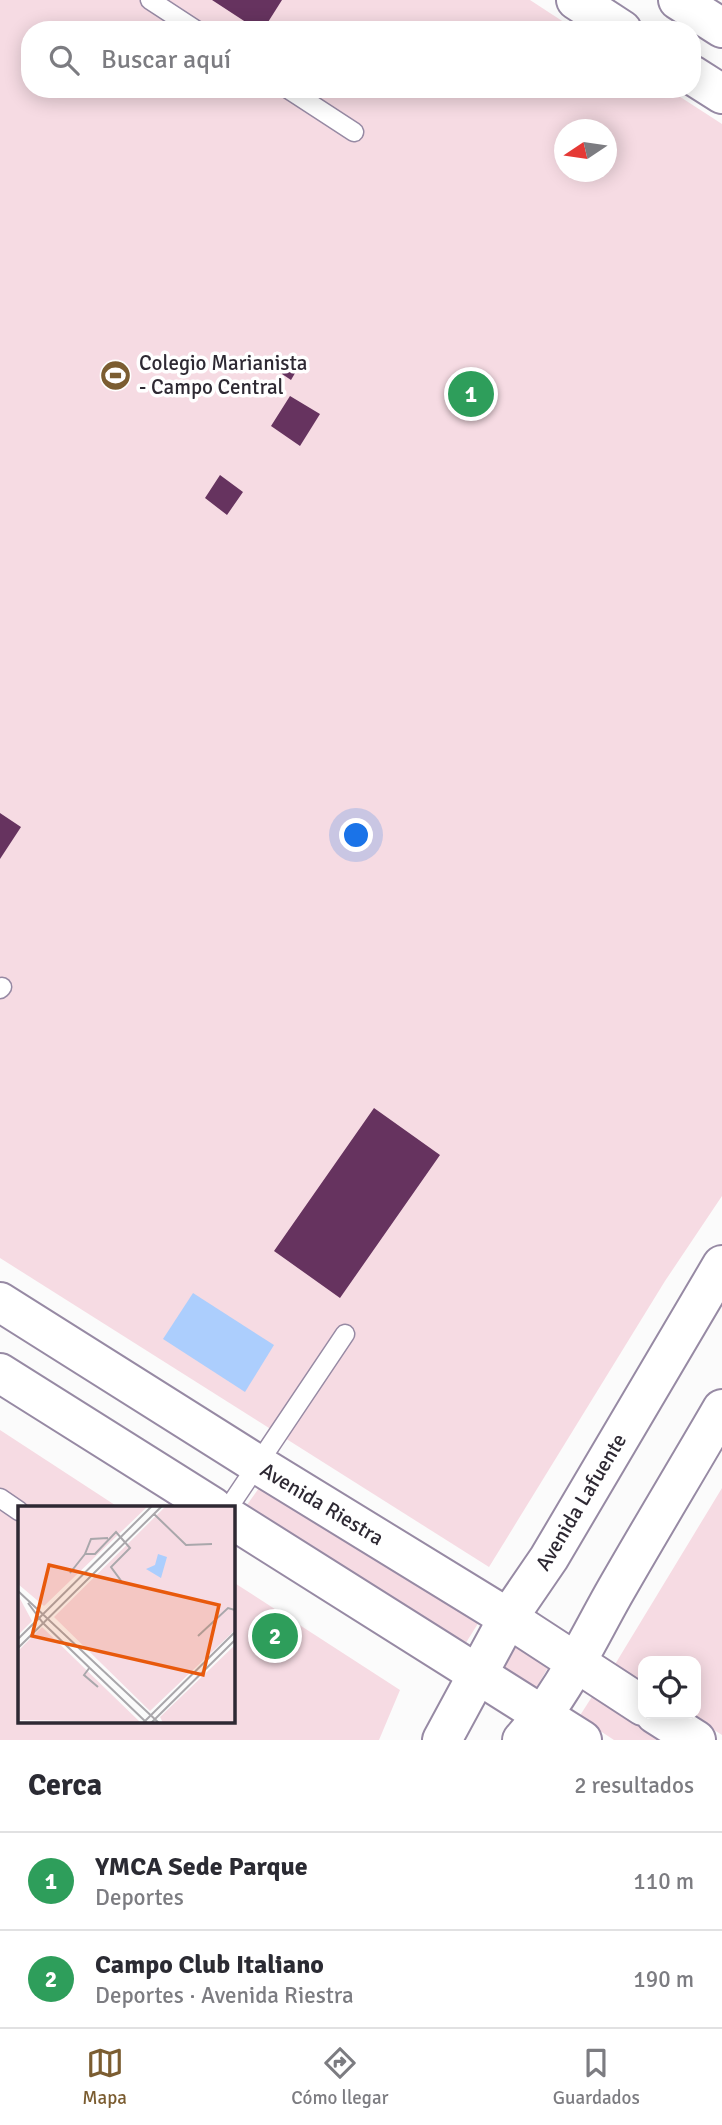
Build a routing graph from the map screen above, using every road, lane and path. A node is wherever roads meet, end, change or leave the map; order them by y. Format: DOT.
graph roads {
  1 [pos="150,0"];
  2 [pos="576,0"];
  3 [pos="678,0"];
  4 [pos="182,21"];
  5 [pos="608,21"];
  6 [pos="722,28"];
  7 [pos="701,81"];
  8 [pos="722,94"];
  9 [pos="302,98"];
  10 [pos="354,131"];
  11 [pos="722,1265"];
  12 [pos="0,1302"];
  13 [pos="345,1334"];
  14 [pos="0,1373"];
  15 [pos="722,1409"];
  16 [pos="257,1464"];
  17 [pos="0,1498"];
  18 [pos="211,1506"];
  19 [pos="230,1506"];
  20 [pos="18,1510"];
  21 [pos="234,1521"];
  22 [pos="508,1618"];
  23 [pos="576,1663"];
  24 [pos="478,1673"];
  25 [pos="638,1703"];
  26 [pos="663,1719"];
  27 [pos="533,1728"];
  28 [pos="442,1740"];
  29 [pos="582,1740"];
  30 [pos="696,1740"];
  1 -- 4 [label="lane"];
  2 -- 5 [label="main road"];
  3 -- 6 [label="main road"];
  7 -- 8 [label="main road"];
  9 -- 10 [label="lane"];
  11 -- 22 [label="main road, Avenida Lafuente"];
  12 -- 16 [label="main road, Avenida Riestra"];
  13 -- 16 [label="lane"];
  14 -- 18 [label="main road"];
  15 -- 23 [label="main road"];
  16 -- 19 [label="lane"];
  16 -- 22 [label="main road, Avenida Riestra"];
  17 -- 20 [label="lane"];
  21 -- 24 [label="main road"];
  22 -- 23 [label="main road, Avenida Riestra"];
  22 -- 24 [label="main road, Avenida Lafuente"];
  23 -- 25 [label="main road, Avenida Riestra"];
  23 -- 27 [label="main road"];
  24 -- 27 [label="main road"];
  24 -- 28 [label="main road, Avenida Lafuente"];
  26 -- 30 [label="main road"];
  27 -- 29 [label="main road"];
}
